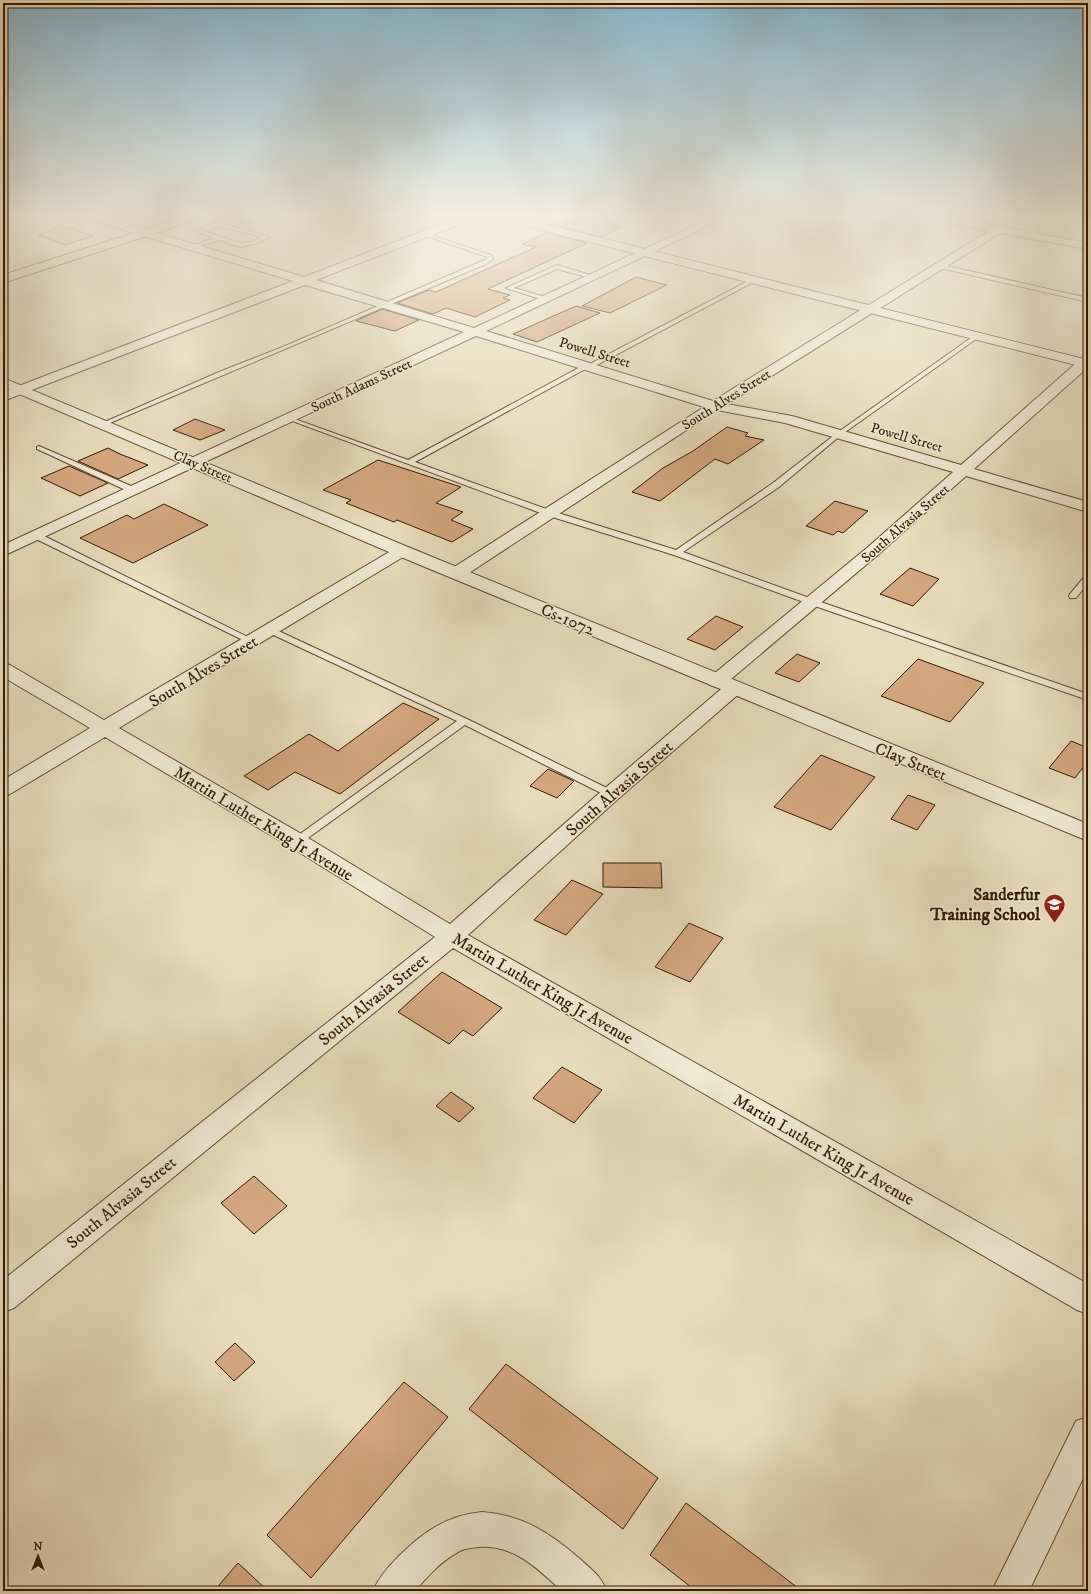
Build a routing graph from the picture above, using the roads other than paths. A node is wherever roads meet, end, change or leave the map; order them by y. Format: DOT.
graph roads {
  1 [pos="275,292"];
  2 [pos="343,292"];
  3 [pos="415,292"];
  4 [pos="525,292"];
  5 [pos="561,292"];
  6 [pos="730,292"];
  7 [pos="804,292"];
  8 [pos="894,292"];
  9 [pos="1054,292"];
  10 [pos="547,299"];
  11 [pos="1088,300"];
  12 [pos="386,305"];
  13 [pos="868,308"];
  14 [pos="476,332"];
  15 [pos="977,336"];
  16 [pos="1087,362"];
  17 [pos="587,367"];
  18 [pos="3,382"];
  19 [pos="22,389"];
  20 [pos="3,396"];
  21 [pos="715,406"];
  22 [pos="290,419"];
  23 [pos="103,424"];
  24 [pos="839,434"];
  25 [pos="39,448"];
  26 [pos="409,462"];
  27 [pos="195,463"];
  28 [pos="964,471"];
  29 [pos="135,491"];
  30 [pos="1088,507"];
  31 [pos="549,513"];
  32 [pos="37,536"];
  33 [pos="402,551"];
  34 [pos="3,552"];
  35 [pos="678,553"];
  36 [pos="457,573"];
  37 [pos="1088,578"];
  38 [pos="1073,596"];
  39 [pos="812,602"];
  40 [pos="270,630"];
  41 [pos="252,641"];
  42 [pos="3,669"];
  43 [pos="725,685"];
  44 [pos="1088,698"];
  45 [pos="464,721"];
  46 [pos="105,729"];
  47 [pos="3,789"];
  48 [pos="611,794"];
  49 [pos="1088,833"];
  50 [pos="297,841"];
  51 [pos="452,936"];
  52 [pos="3,1298"];
  53 [pos="1088,1300"];
  54 [pos="1088,1433"];
  55 [pos="391,1591"];
  56 [pos="589,1591"];
  57 [pos="1010,1591"];
  1 -- 19 [label="street"];
  2 -- 12 [label="street, Powell Street"];
  3 -- 12 [label="lane"];
  4 -- 10 [label="lane"];
  5 -- 10 [label="street, South Adams Street"];
  6 -- 17 [label="lane"];
  7 -- 13 [label="street"];
  8 -- 13 [label="street, South Alves Street"];
  9 -- 11 [label="lane"];
  10 -- 14 [label="street, South Adams Street"];
  12 -- 14 [label="street, Powell Street"];
  12 -- 23 [label="lane"];
  13 -- 15 [label="street"];
  13 -- 21 [label="street, South Alves Street"];
  14 -- 17 [label="street, Powell Street"];
  14 -- 22 [label="street, South Adams Street"];
  15 -- 16 [label="street"];
  15 -- 24 [label="lane"];
  16 -- 28 [label="street, South Alvasia Street"];
  17 -- 21 [label="street, Powell Street"];
  17 -- 26 [label="lane"];
  18 -- 19 [label="street, Clay Street"];
  19 -- 20 [label="street"];
  19 -- 23 [label="street, Clay Street"];
  21 -- 24 [label="street, Powell Street"];
  21 -- 31 [label="street, South Alves Street"];
  22 -- 26 [label="lane"];
  22 -- 27 [label="street, South Adams Street"];
  23 -- 27 [label="street, Clay Street"];
  24 -- 28 [label="street, Powell Street"];
  24 -- 35 [label="lane"];
  25 -- 29 [label="lane"];
  26 -- 31 [label="lane"];
  27 -- 29 [label="street, South Adams Street"];
  27 -- 33 [label="street, Clay Street"];
  28 -- 30 [label="street, Powell Street"];
  28 -- 39 [label="street, South Alvasia Street"];
  29 -- 32 [label="street, South Adams Street"];
  31 -- 35 [label="lane"];
  31 -- 36 [label="street, South Alves Street"];
  32 -- 34 [label="street, South Adams Street"];
  32 -- 41 [label="lane"];
  33 -- 36 [label="street, Cs-1072"];
  33 -- 40 [label="street, South Alves Street"];
  35 -- 39 [label="lane"];
  36 -- 43 [label="street, Cs-1072"];
  37 -- 38 [label="lane"];
  39 -- 43 [label="street, South Alvasia Street"];
  39 -- 44 [label="lane"];
  40 -- 41 [label="street, South Alves Street"];
  40 -- 45 [label="lane"];
  41 -- 46 [label="street, South Alves Street"];
  42 -- 46 [label="street, Martin Luther King Jr Avenue"];
  43 -- 48 [label="street, South Alvasia Street"];
  43 -- 49 [label="street, Clay Street"];
  45 -- 48 [label="lane"];
  45 -- 50 [label="lane"];
  46 -- 47 [label="street, South Alves Street"];
  46 -- 50 [label="street, Martin Luther King Jr Avenue"];
  48 -- 51 [label="street, South Alvasia Street"];
  50 -- 51 [label="street, Martin Luther King Jr Avenue"];
  51 -- 52 [label="street, South Alvasia Street"];
  51 -- 53 [label="street, Martin Luther King Jr Avenue"];
  54 -- 57 [label="street"];
  55 -- 56 [label="street"];
}
